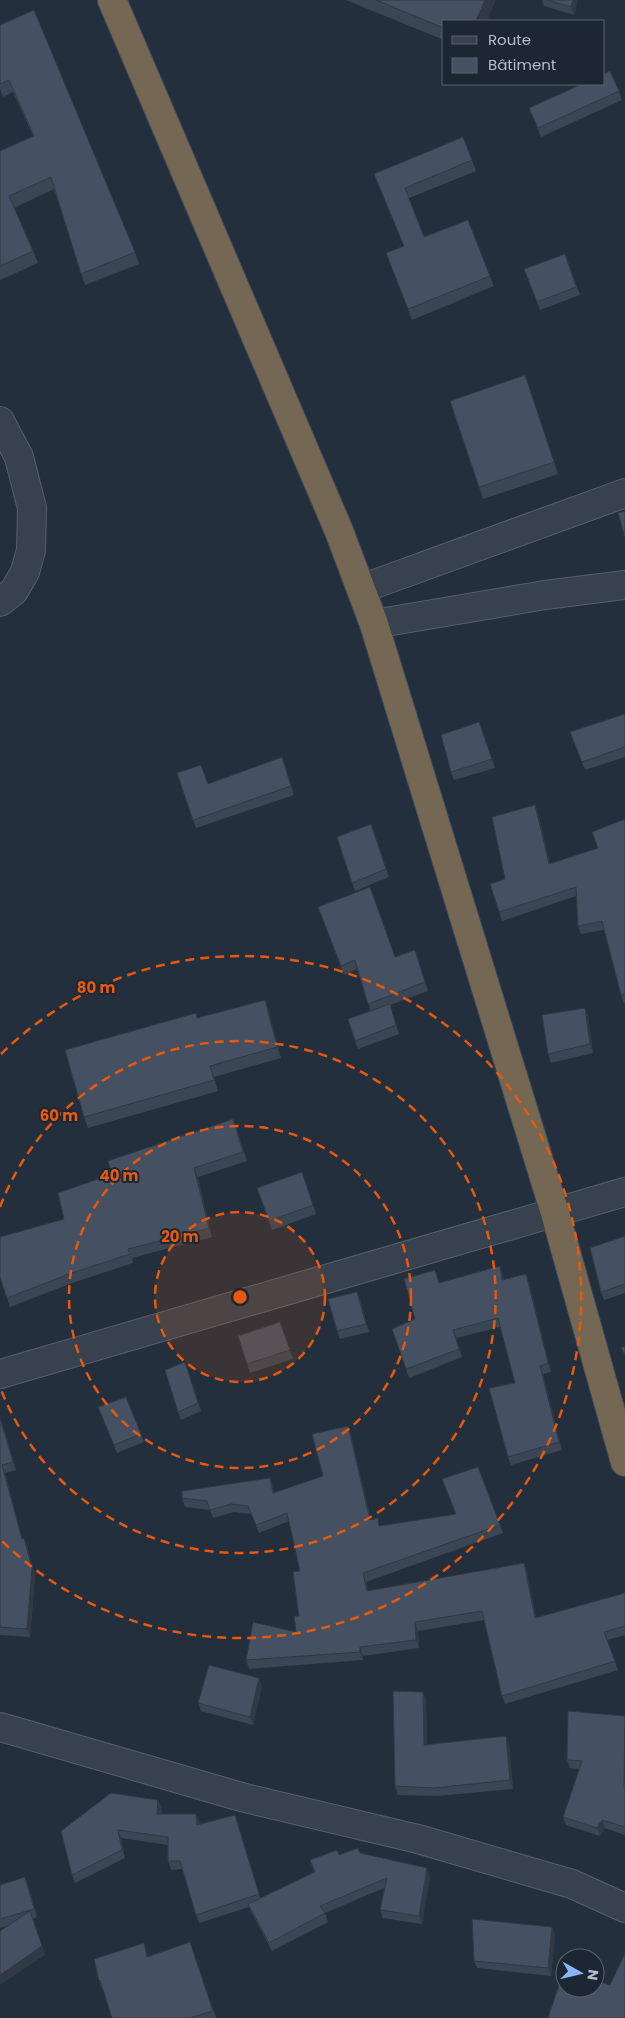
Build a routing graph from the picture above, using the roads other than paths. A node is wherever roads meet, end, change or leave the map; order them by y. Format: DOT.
graph roads {
  1 [pos="112,0"];
  2 [pos="0,421"];
  3 [pos="625,493"];
  4 [pos="625,585"];
  5 [pos="361,589"];
  6 [pos="0,602"];
  7 [pos="374,624"];
  8 [pos="625,1192"];
  9 [pos="555,1213"];
  10 [pos="1,1371"];
  11 [pos="625,1462"];
  12 [pos="0,1727"];
  13 [pos="625,1908"];
  1 -- 5 [label="highway"];
  2 -- 6 [label="street"];
  3 -- 5 [label="street"];
  4 -- 7 [label="street"];
  5 -- 7 [label="highway"];
  7 -- 9 [label="highway"];
  8 -- 9 [label="street"];
  9 -- 10 [label="street"];
  9 -- 11 [label="highway"];
  12 -- 13 [label="street"];
}
